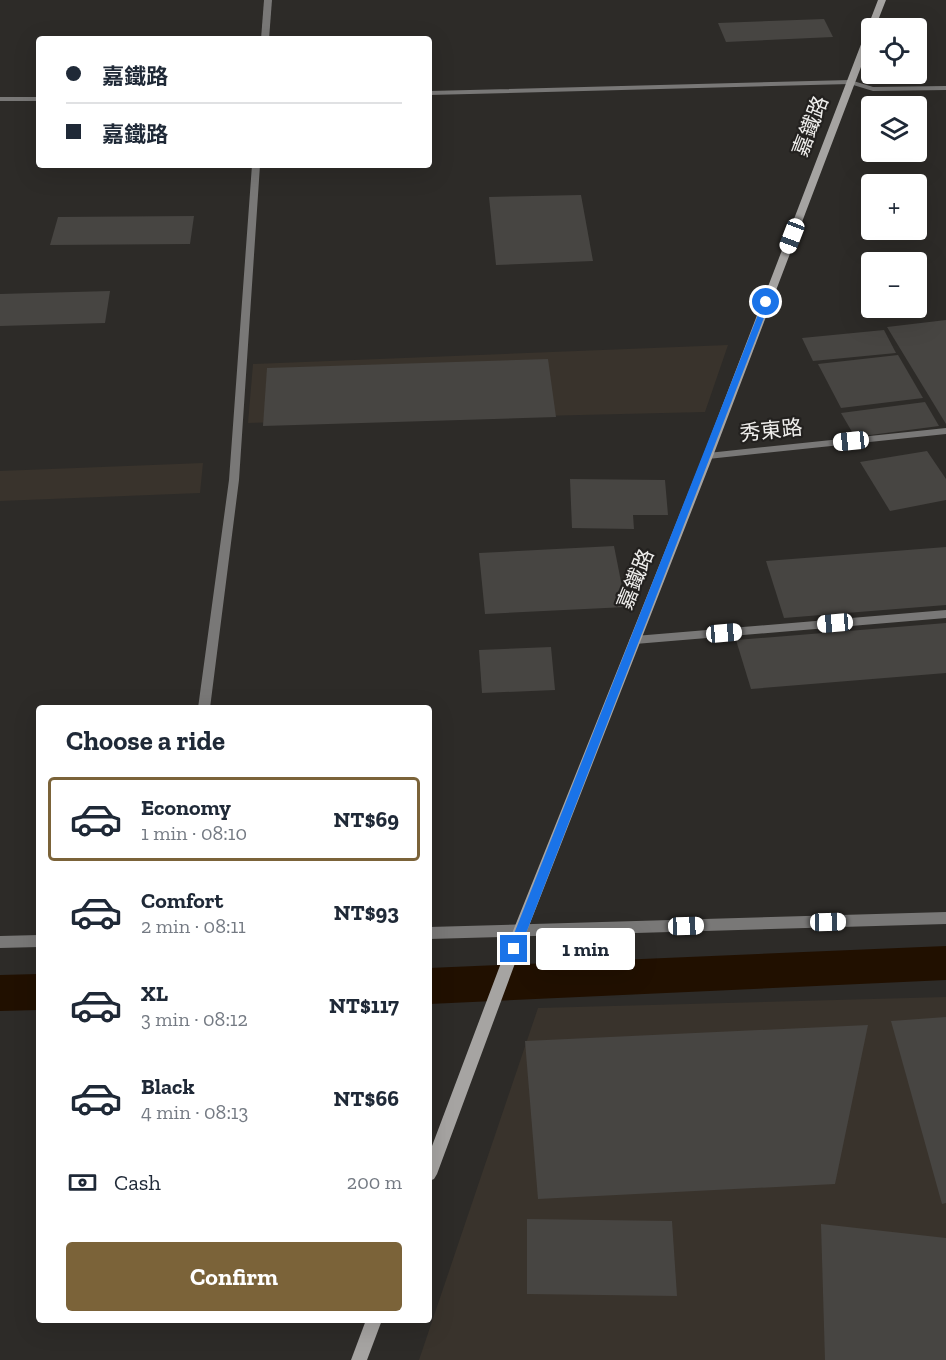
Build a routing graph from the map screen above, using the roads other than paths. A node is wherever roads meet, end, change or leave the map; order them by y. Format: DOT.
graph roads {
  1 [pos="268,0"];
  2 [pos="882,0"];
  3 [pos="265,36"];
  4 [pos="850,82"];
  5 [pos="946,88"];
  6 [pos="432,93"];
  7 [pos="0,99"];
  8 [pos="36,99"];
  9 [pos="255,168"];
  10 [pos="946,431"];
  11 [pos="708,456"];
  12 [pos="946,614"];
  13 [pos="635,640"];
  14 [pos="204,705"];
  15 [pos="946,918"];
  16 [pos="520,931"];
  17 [pos="432,933"];
  18 [pos="36,941"];
  19 [pos="0,942"];
  20 [pos="432,1166"];
  21 [pos="373,1323"];
  22 [pos="359,1360"];
  1 -- 3 [label="lane"];
  2 -- 4 [label="street, 嘉鐵路"];
  4 -- 5 [label="lane"];
  4 -- 6 [label="lane"];
  4 -- 11 [label="street, 嘉鐵路"];
  7 -- 8 [label="lane"];
  9 -- 14 [label="lane"];
  10 -- 11 [label="lane, 秀東路"];
  11 -- 13 [label="street, 嘉鐵路"];
  12 -- 13 [label="lane"];
  13 -- 16 [label="street, 嘉鐵路"];
  15 -- 16 [label="lane"];
  16 -- 17 [label="lane"];
  16 -- 20 [label="street, 嘉鐵路"];
  18 -- 19 [label="lane"];
  21 -- 22 [label="street"];
}
